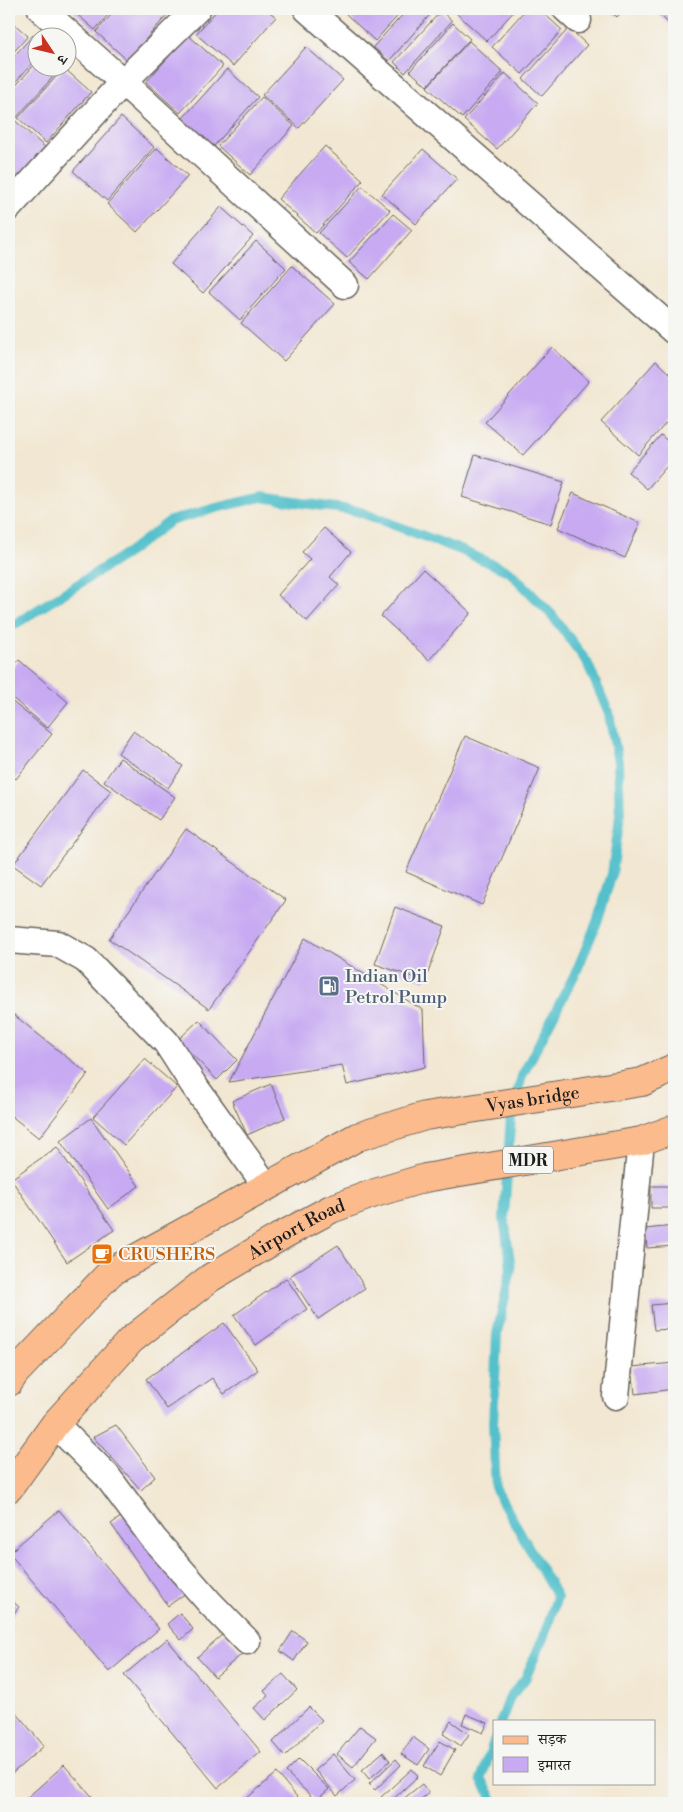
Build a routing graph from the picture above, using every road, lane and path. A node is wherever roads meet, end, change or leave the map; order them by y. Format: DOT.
graph roads {
  1 [pos="41,9"];
  2 [pos="197,9"];
  3 [pos="306,9"];
  4 [pos="123,82"];
  5 [pos="9,207"];
  6 [pos="345,285"];
  7 [pos="674,331"];
  8 [pos="9,940"];
  9 [pos="674,1068"];
  10 [pos="674,1129"];
  11 [pos="636,1142"];
  12 [pos="267,1187"];
  13 [pos="9,1382"];
  14 [pos="616,1396"];
  15 [pos="55,1424"];
  16 [pos="9,1488"];
  17 [pos="247,1641"];
  1 -- 4 [label="street"];
  2 -- 4 [label="street"];
  3 -- 7 [label="street"];
  4 -- 5 [label="street"];
  4 -- 6 [label="street"];
  8 -- 12 [label="street"];
  9 -- 12 [label="main road, Vyas bridge"];
  10 -- 11 [label="main road, Airport Road"];
  11 -- 14 [label="street"];
  11 -- 15 [label="main road, Airport Road / MDR"];
  12 -- 13 [label="main road, Vyas bridge"];
  15 -- 16 [label="main road, Airport Road"];
  15 -- 17 [label="street"];
}
